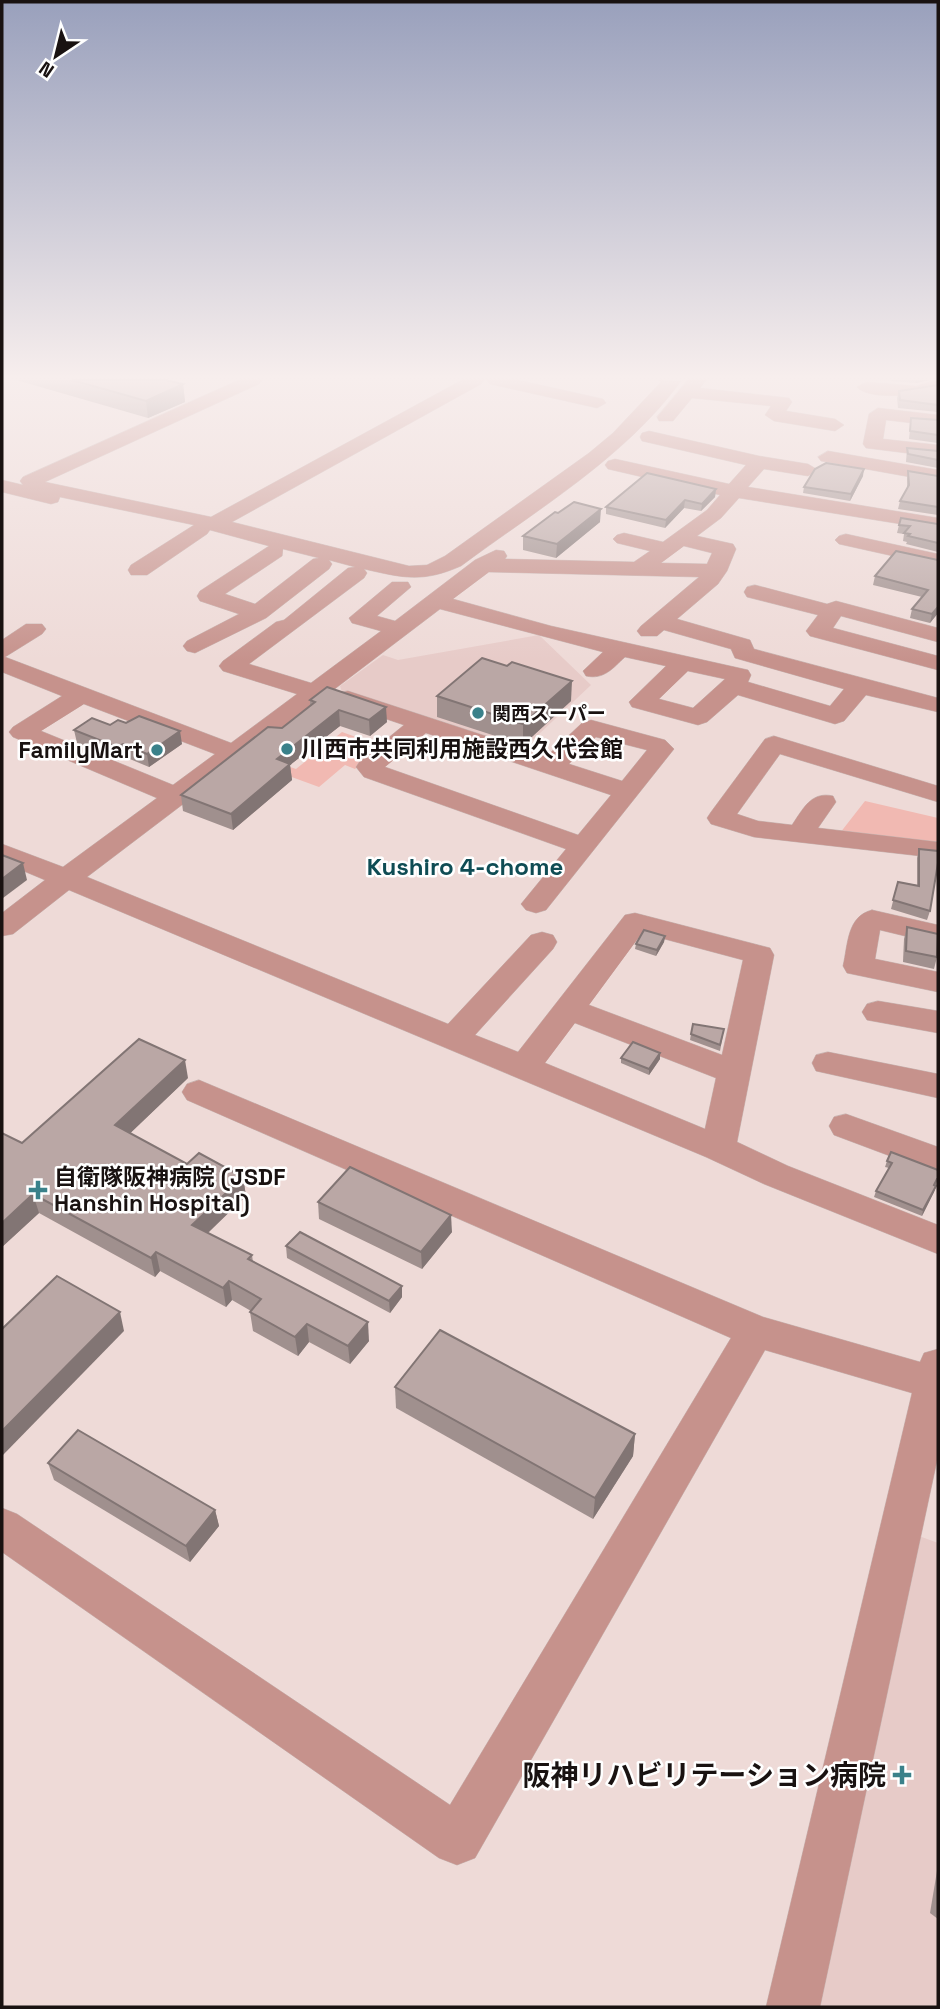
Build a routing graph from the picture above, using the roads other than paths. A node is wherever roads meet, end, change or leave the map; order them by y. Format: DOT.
graph roads {
  1 [pos="46,474"];
  2 [pos="303,474"];
  3 [pos="573,474"];
  4 [pos="603,474"];
  5 [pos="655,474"];
  6 [pos="748,474"];
  7 [pos="835,478"];
  8 [pos="2,486"];
  9 [pos="733,491"];
  10 [pos="34,494"];
  11 [pos="938,495"];
  12 [pos="13,507"];
  13 [pos="938,524"];
  14 [pos="206,527"];
  15 [pos="626,538"];
  16 [pos="846,540"];
  17 [pos="674,544"];
  18 [pos="274,551"];
  19 [pos="938,560"];
  20 [pos="321,565"];
  21 [pos="483,565"];
  22 [pos="139,570"];
  23 [pos="638,570"];
  24 [pos="716,571"];
  25 [pos="356,573"];
  26 [pos="400,587"];
  27 [pos="755,592"];
  28 [pos="258,613"];
  29 [pos="425,614"];
  30 [pos="781,621"];
  31 [pos="825,621"];
  32 [pos="661,622"];
  33 [pos="34,629"];
  34 [pos="938,635"];
  35 [pos="195,646"];
  36 [pos="624,650"];
  37 [pos="2,651"];
  38 [pos="683,663"];
  39 [pos="938,663"];
  40 [pos="2,664"];
  41 [pos="595,671"];
  42 [pos="734,686"];
  43 [pos="860,686"];
  44 [pos="318,690"];
  45 [pos="82,694"];
  46 [pos="938,705"];
  47 [pos="422,723"];
  48 [pos="748,735"];
  49 [pos="774,744"];
  50 [pos="235,753"];
  51 [pos="552,766"];
  52 [pos="628,792"];
  53 [pos="938,794"];
  54 [pos="176,796"];
  55 [pos="824,802"];
  56 [pos="799,834"];
  57 [pos="584,846"];
  58 [pos="938,850"];
  59 [pos="2,852"];
  60 [pos="66,878"];
  61 [pos="536,905"];
  62 [pos="2,927"];
  63 [pos="938,934"];
  64 [pos="537,956"];
  65 [pos="938,982"];
  66 [pos="569,1009"];
  67 [pos="878,1012"];
  68 [pos="938,1021"];
  69 [pos="453,1038"];
  70 [pos="828,1063"];
  71 [pos="524,1068"];
  72 [pos="734,1072"];
  73 [pos="938,1086"];
  74 [pos="199,1093"];
  75 [pos="846,1126"];
  76 [pos="718,1148"];
  77 [pos="938,1161"];
  78 [pos="938,1240"];
  79 [pos="755,1331"];
  80 [pos="937,1375"];
  81 [pos="928,1464"];
  82 [pos="2,1528"];
  83 [pos="793,2007"];
  1 -- 14 [label="street"];
  2 -- 14 [label="street"];
  3 -- 14 [label="street"];
  4 -- 21 [label="street"];
  5 -- 9 [label="street"];
  6 -- 9 [label="street"];
  7 -- 11 [label="street"];
  8 -- 10 [label="street"];
  9 -- 13 [label="street"];
  9 -- 17 [label="street"];
  10 -- 12 [label="street"];
  10 -- 14 [label="street"];
  14 -- 18 [label="street"];
  14 -- 22 [label="street"];
  15 -- 17 [label="street"];
  16 -- 19 [label="street"];
  17 -- 23 [label="street"];
  17 -- 24 [label="street"];
  18 -- 20 [label="street"];
  18 -- 28 [label="street"];
  20 -- 25 [label="street"];
  20 -- 28 [label="street"];
  21 -- 23 [label="street"];
  21 -- 29 [label="street"];
  23 -- 24 [label="street"];
  24 -- 32 [label="street"];
  25 -- 26 [label="street"];
  25 -- 44 [label="street"];
  26 -- 29 [label="street"];
  26 -- 29 [label="street"];
  27 -- 31 [label="street"];
  28 -- 35 [label="street"];
  29 -- 36 [label="street"];
  29 -- 44 [label="street"];
  30 -- 31 [label="street"];
  31 -- 34 [label="street"];
  31 -- 39 [label="street"];
  32 -- 36 [label="street"];
  32 -- 43 [label="street"];
  33 -- 37 [label="street"];
  36 -- 38 [label="street"];
  36 -- 41 [label="street"];
  38 -- 42 [label="street"];
  38 -- 42 [label="street"];
  40 -- 45 [label="street"];
  42 -- 43 [label="street"];
  43 -- 46 [label="street"];
  44 -- 47 [label="street"];
  44 -- 50 [label="street"];
  45 -- 50 [label="street"];
  45 -- 54 [label="street"];
  47 -- 51 [label="street"];
  47 -- 57 [label="street"];
  48 -- 49 [label="street"];
  49 -- 53 [label="street"];
  49 -- 56 [label="street"];
  50 -- 54 [label="street"];
  51 -- 52 [label="street"];
  51 -- 52 [label="street"];
  52 -- 57 [label="street"];
  54 -- 60 [label="street"];
  55 -- 56 [label="street"];
  56 -- 58 [label="street"];
  57 -- 61 [label="street"];
  59 -- 60 [label="street"];
  60 -- 62 [label="street"];
  60 -- 69 [label="street"];
  63 -- 65 [label="street"];
  64 -- 69 [label="street"];
  66 -- 71 [label="street"];
  66 -- 72 [label="street"];
  66 -- 72 [label="street"];
  67 -- 68 [label="street"];
  69 -- 71 [label="street"];
  70 -- 73 [label="street"];
  71 -- 76 [label="street"];
  72 -- 76 [label="street"];
  74 -- 79 [label="street"];
  75 -- 77 [label="street"];
  76 -- 78 [label="street"];
  79 -- 80 [label="street"];
  79 -- 82 [label="street"];
  80 -- 81 [label="street"];
  81 -- 83 [label="street"];
}
